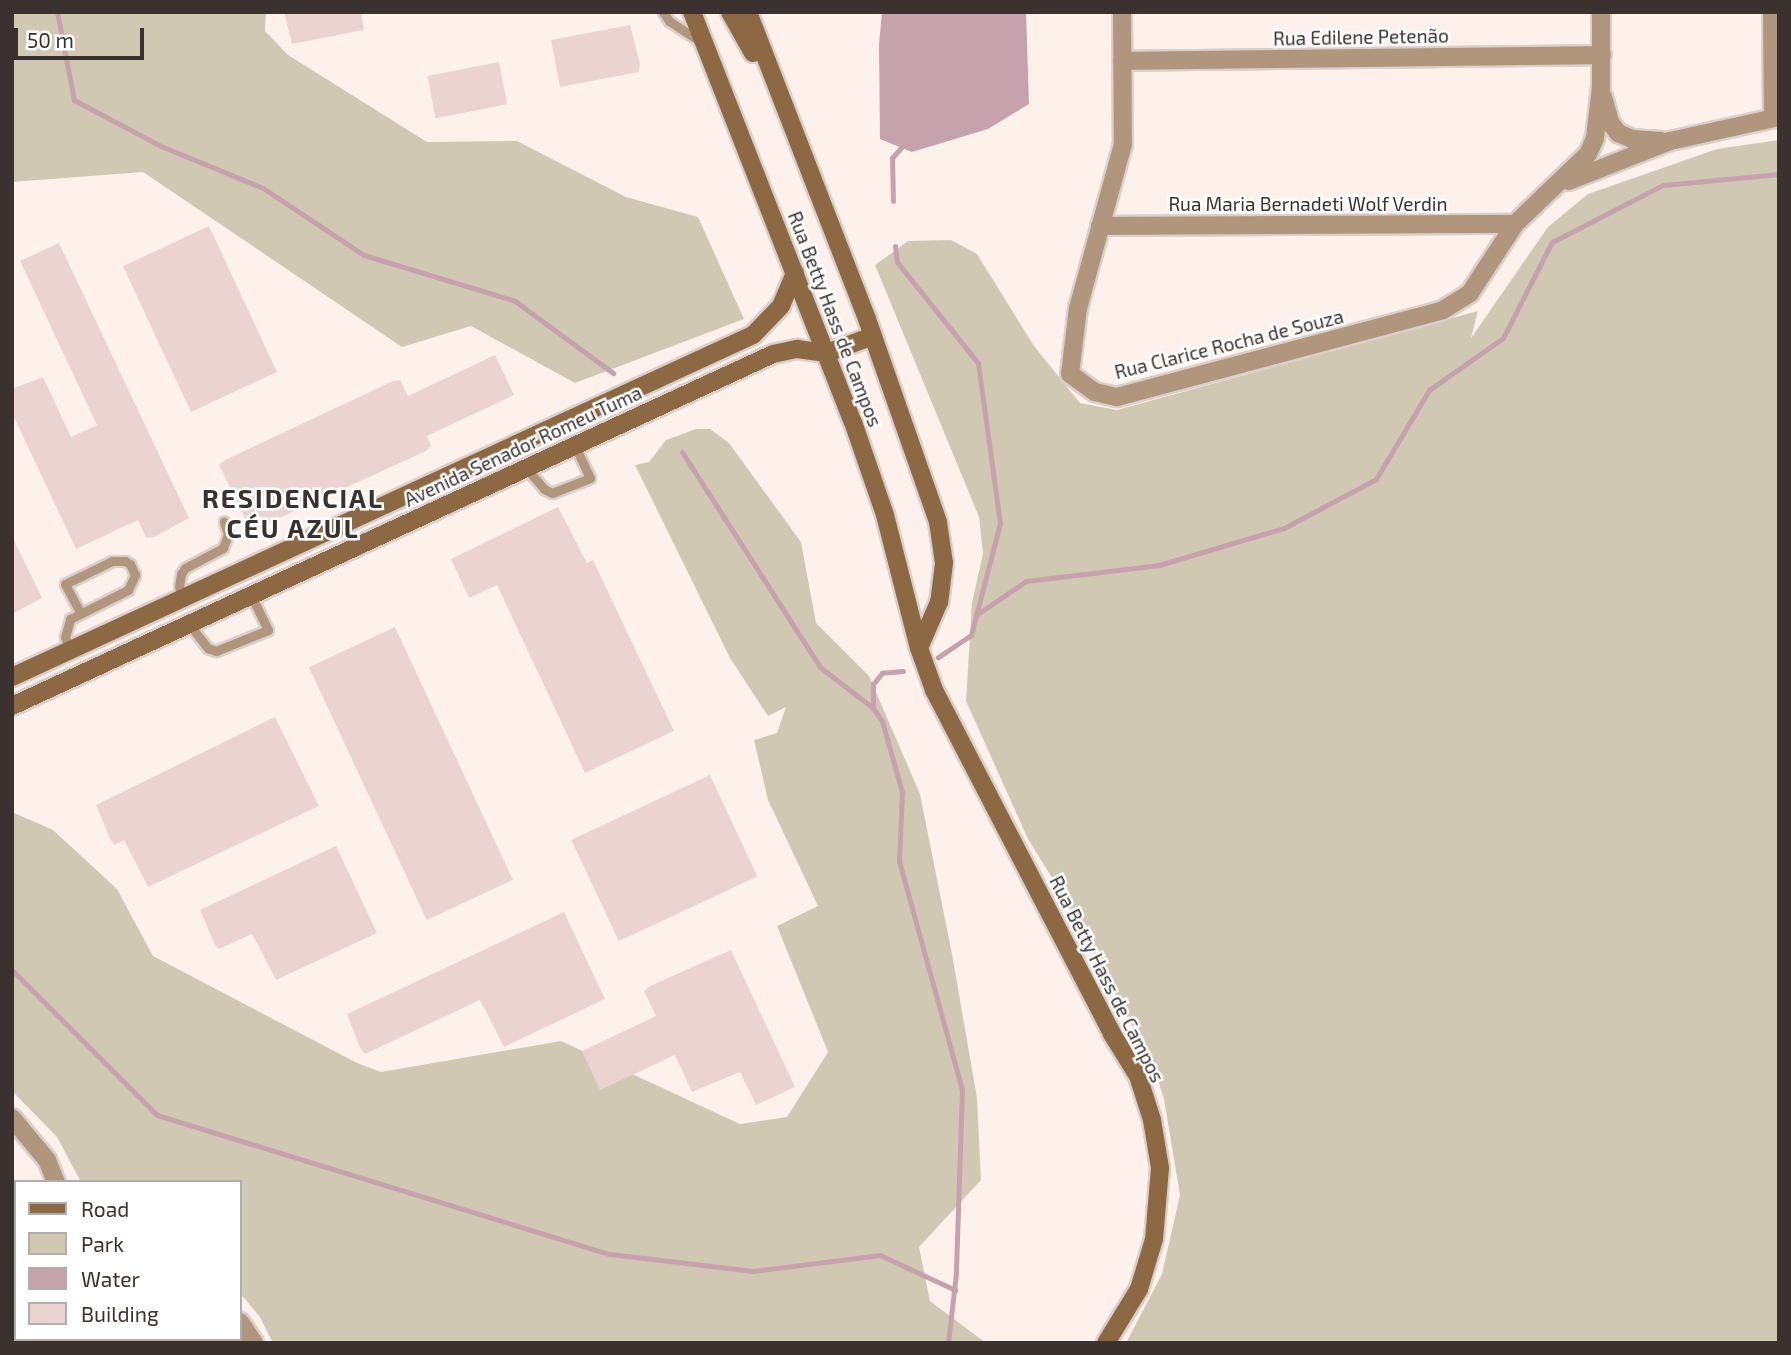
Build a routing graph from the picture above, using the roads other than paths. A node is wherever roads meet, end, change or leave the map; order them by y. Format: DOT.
graph roads {
  1 [pos="663,12"];
  2 [pos="730,12"];
  3 [pos="748,12"];
  4 [pos="1122,12"];
  5 [pos="1601,12"];
  6 [pos="1772,12"];
  7 [pos="695,13"];
  8 [pos="704,44"];
  9 [pos="1602,55"];
  10 [pos="1122,61"];
  11 [pos="1601,87"];
  12 [pos="1776,117"];
  13 [pos="788,118"];
  14 [pos="1670,141"];
  15 [pos="1547,193"];
  16 [pos="1515,224"];
  17 [pos="1100,226"];
  18 [pos="795,273"];
  19 [pos="873,336"];
  20 [pos="827,353"];
  21 [pos="575,446"];
  22 [pos="526,468"];
  23 [pos="224,522"];
  24 [pos="251,595"];
  25 [pos="184,600"];
  26 [pos="80,612"];
  27 [pos="189,624"];
  28 [pos="919,648"];
  29 [pos="70,650"];
  30 [pos="12,677"];
  31 [pos="12,706"];
  32 [pos="12,1118"];
  33 [pos="55,1180"];
  34 [pos="242,1325"];
  35 [pos="254,1343"];
  36 [pos="1107,1343"];
  1 -- 8 [label="lane"];
  2 -- 13 [label="street"];
  3 -- 13 [label="street, Rua Betty Hass de Campos"];
  4 -- 10 [label="street, Rua Clarice Rocha de Souza"];
  5 -- 9 [label="street"];
  6 -- 12 [label="street"];
  7 -- 8 [label="street, Rua Betty Hass de Campos"];
  8 -- 18 [label="street, Rua Betty Hass de Campos"];
  9 -- 10 [label="street, Rua Edilene Petenão"];
  9 -- 11 [label="street"];
  10 -- 17 [label="street, Rua Clarice Rocha de Souza"];
  11 -- 14 [label="street, Rua Clarice Rocha de Souza"];
  11 -- 15 [label="street, Rua Clarice Rocha de Souza"];
  12 -- 14 [label="street, Rua Clarice Rocha de Souza"];
  13 -- 19 [label="street, Rua Betty Hass de Campos"];
  14 -- 15 [label="street, Rua Clarice Rocha de Souza"];
  15 -- 16 [label="street, Rua Clarice Rocha de Souza"];
  16 -- 17 [label="street, Rua Maria Bernadeti Wolf Verdin"];
  16 -- 17 [label="street, Rua Clarice Rocha de Souza"];
  18 -- 20 [label="street, Rua Betty Hass de Campos"];
  18 -- 25 [label="street, Avenida Senador Romeu Tuma"];
  19 -- 20 [label="street"];
  19 -- 28 [label="street, Rua Betty Hass de Campos"];
  20 -- 21 [label="street, Avenida Senador Romeu Tuma"];
  20 -- 28 [label="street, Rua Betty Hass de Campos"];
  21 -- 22 [label="street, Avenida Senador Romeu Tuma"];
  21 -- 22 [label="lane"];
  22 -- 24 [label="street, Avenida Senador Romeu Tuma"];
  23 -- 25 [label="lane"];
  24 -- 27 [label="street, Avenida Senador Romeu Tuma"];
  24 -- 27 [label="lane"];
  25 -- 29 [label="street, Avenida Senador Romeu Tuma"];
  26 -- 26 [label="lane"];
  26 -- 29 [label="lane"];
  27 -- 31 [label="street, Avenida Senador Romeu Tuma"];
  28 -- 36 [label="street, Rua Betty Hass de Campos"];
  29 -- 30 [label="street, Avenida Senador Romeu Tuma"];
  32 -- 33 [label="street"];
  34 -- 35 [label="street"];
}
